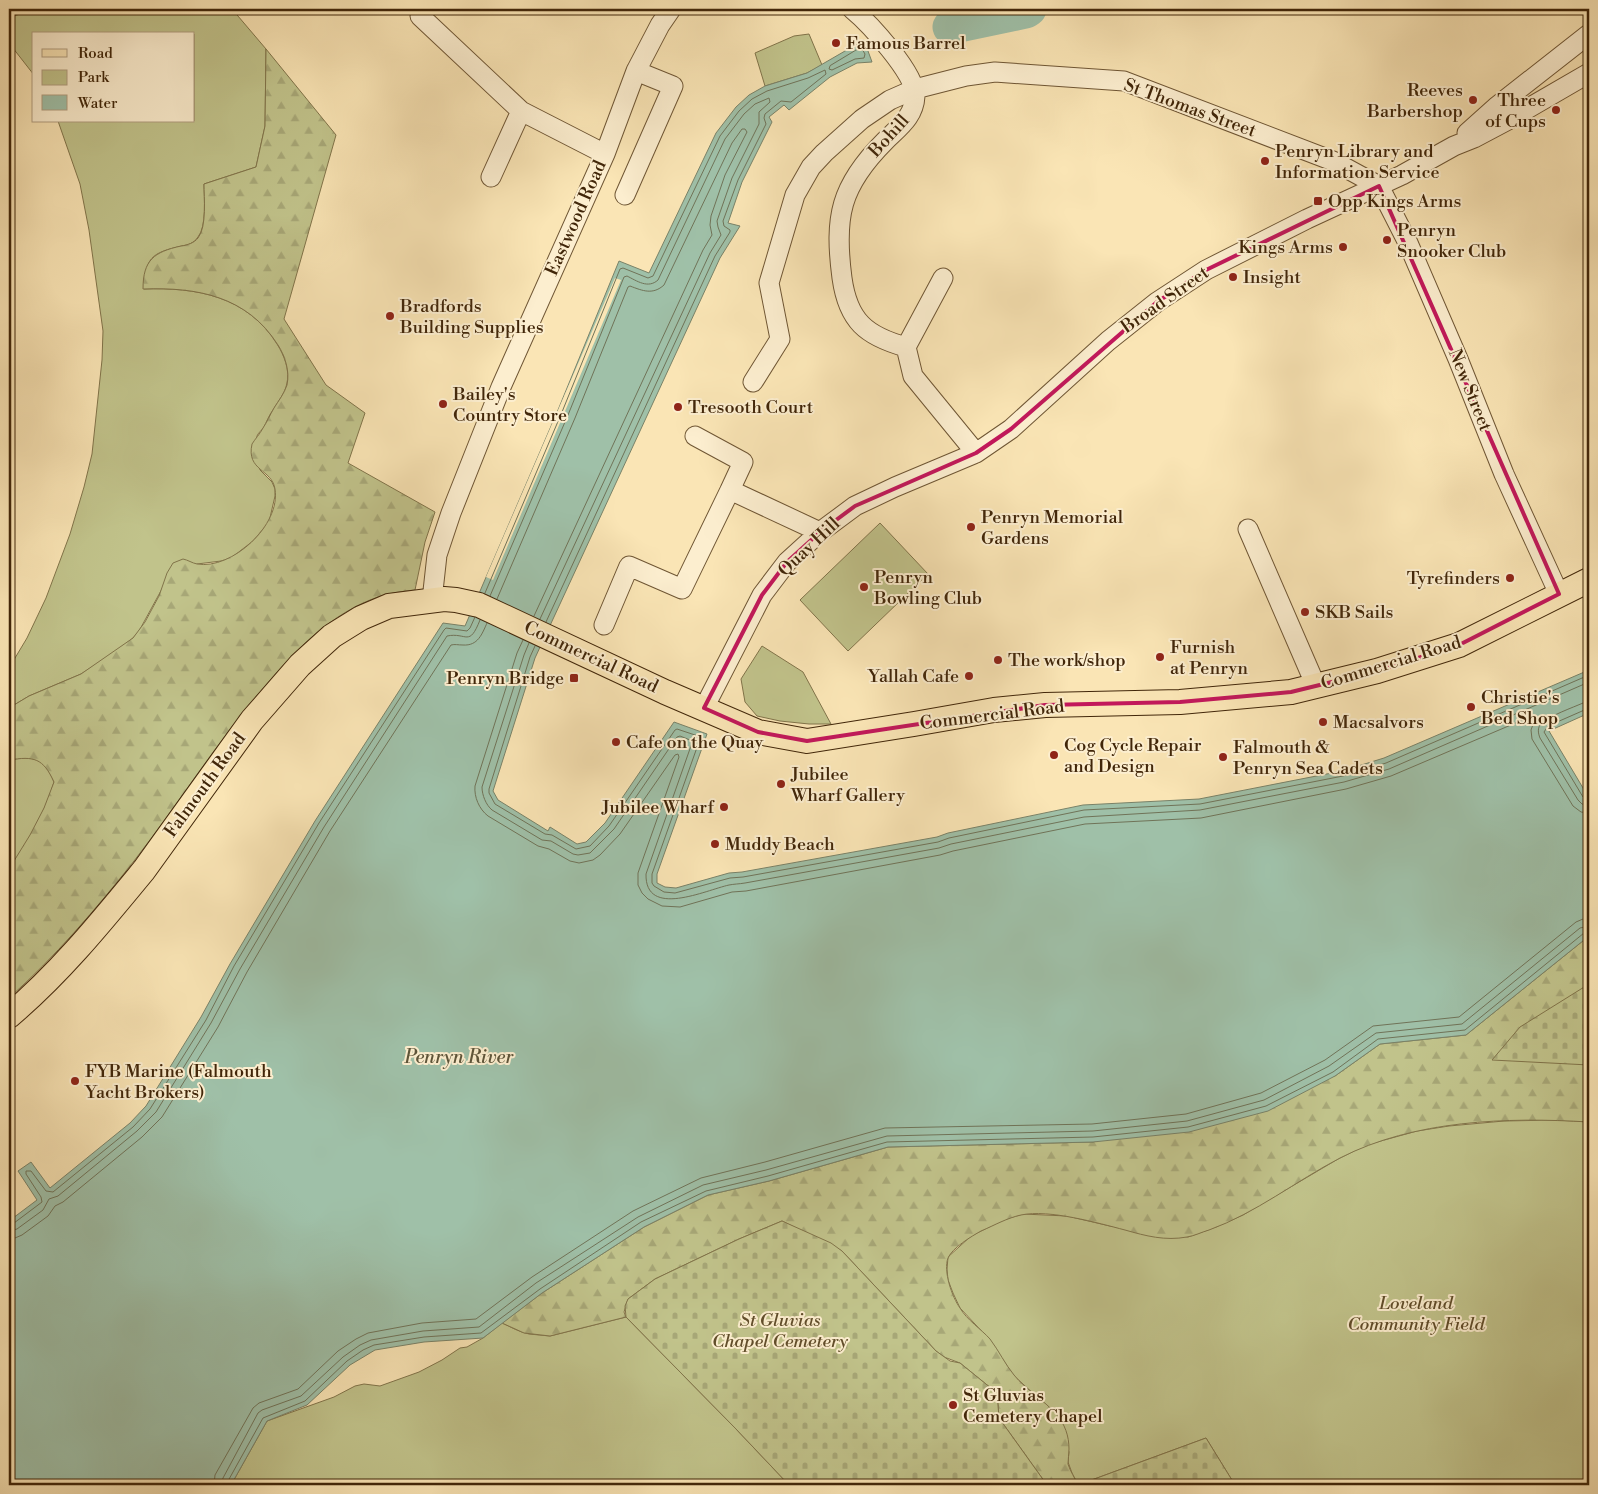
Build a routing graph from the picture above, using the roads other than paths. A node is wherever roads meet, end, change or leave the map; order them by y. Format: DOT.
graph roads {
  1 [pos="671,9"];
  2 [pos="852,9"];
  3 [pos="420,16"];
  4 [pos="1589,34"];
  5 [pos="636,70"];
  6 [pos="1589,73"];
  7 [pos="915,89"];
  8 [pos="521,111"];
  9 [pos="1454,146"];
  10 [pos="605,154"];
  11 [pos="491,177"];
  12 [pos="1380,186"];
  13 [pos="625,195"];
  14 [pos="943,278"];
  15 [pos="906,347"];
  16 [pos="753,382"];
  17 [pos="695,436"];
  18 [pos="976,453"];
  19 [pos="730,490"];
  20 [pos="1248,529"];
  21 [pos="820,532"];
  22 [pos="1589,580"];
  23 [pos="1559,594"];
  24 [pos="432,600"];
  25 [pos="604,625"];
  26 [pos="1316,686"];
  27 [pos="704,708"];
  28 [pos="9,1016"];
  1 -- 5 [label="street, Eastwood Road"];
  2 -- 7 [label="street"];
  3 -- 8 [label="street"];
  4 -- 9 [label="street"];
  5 -- 10 [label="street, Eastwood Road"];
  5 -- 13 [label="street"];
  6 -- 9 [label="street"];
  7 -- 12 [label="street, St Thomas Street"];
  7 -- 15 [label="street, Bohill"];
  7 -- 16 [label="street, Bohill"];
  8 -- 10 [label="street"];
  8 -- 11 [label="street"];
  9 -- 12 [label="street, Broad Street"];
  10 -- 24 [label="street, Eastwood Road"];
  12 -- 18 [label="street, Broad Street"];
  12 -- 23 [label="street, New Street"];
  14 -- 15 [label="street"];
  15 -- 18 [label="street"];
  17 -- 19 [label="street"];
  18 -- 21 [label="street, Quay Hill"];
  19 -- 21 [label="street"];
  19 -- 25 [label="street"];
  20 -- 26 [label="street"];
  21 -- 27 [label="street, Quay Hill"];
  22 -- 23 [label="main road, Commercial Road"];
  23 -- 26 [label="main road, Commercial Road"];
  24 -- 27 [label="main road, Commercial Road"];
  24 -- 28 [label="main road, Falmouth Road"];
  26 -- 27 [label="main road, Commercial Road"];
}
